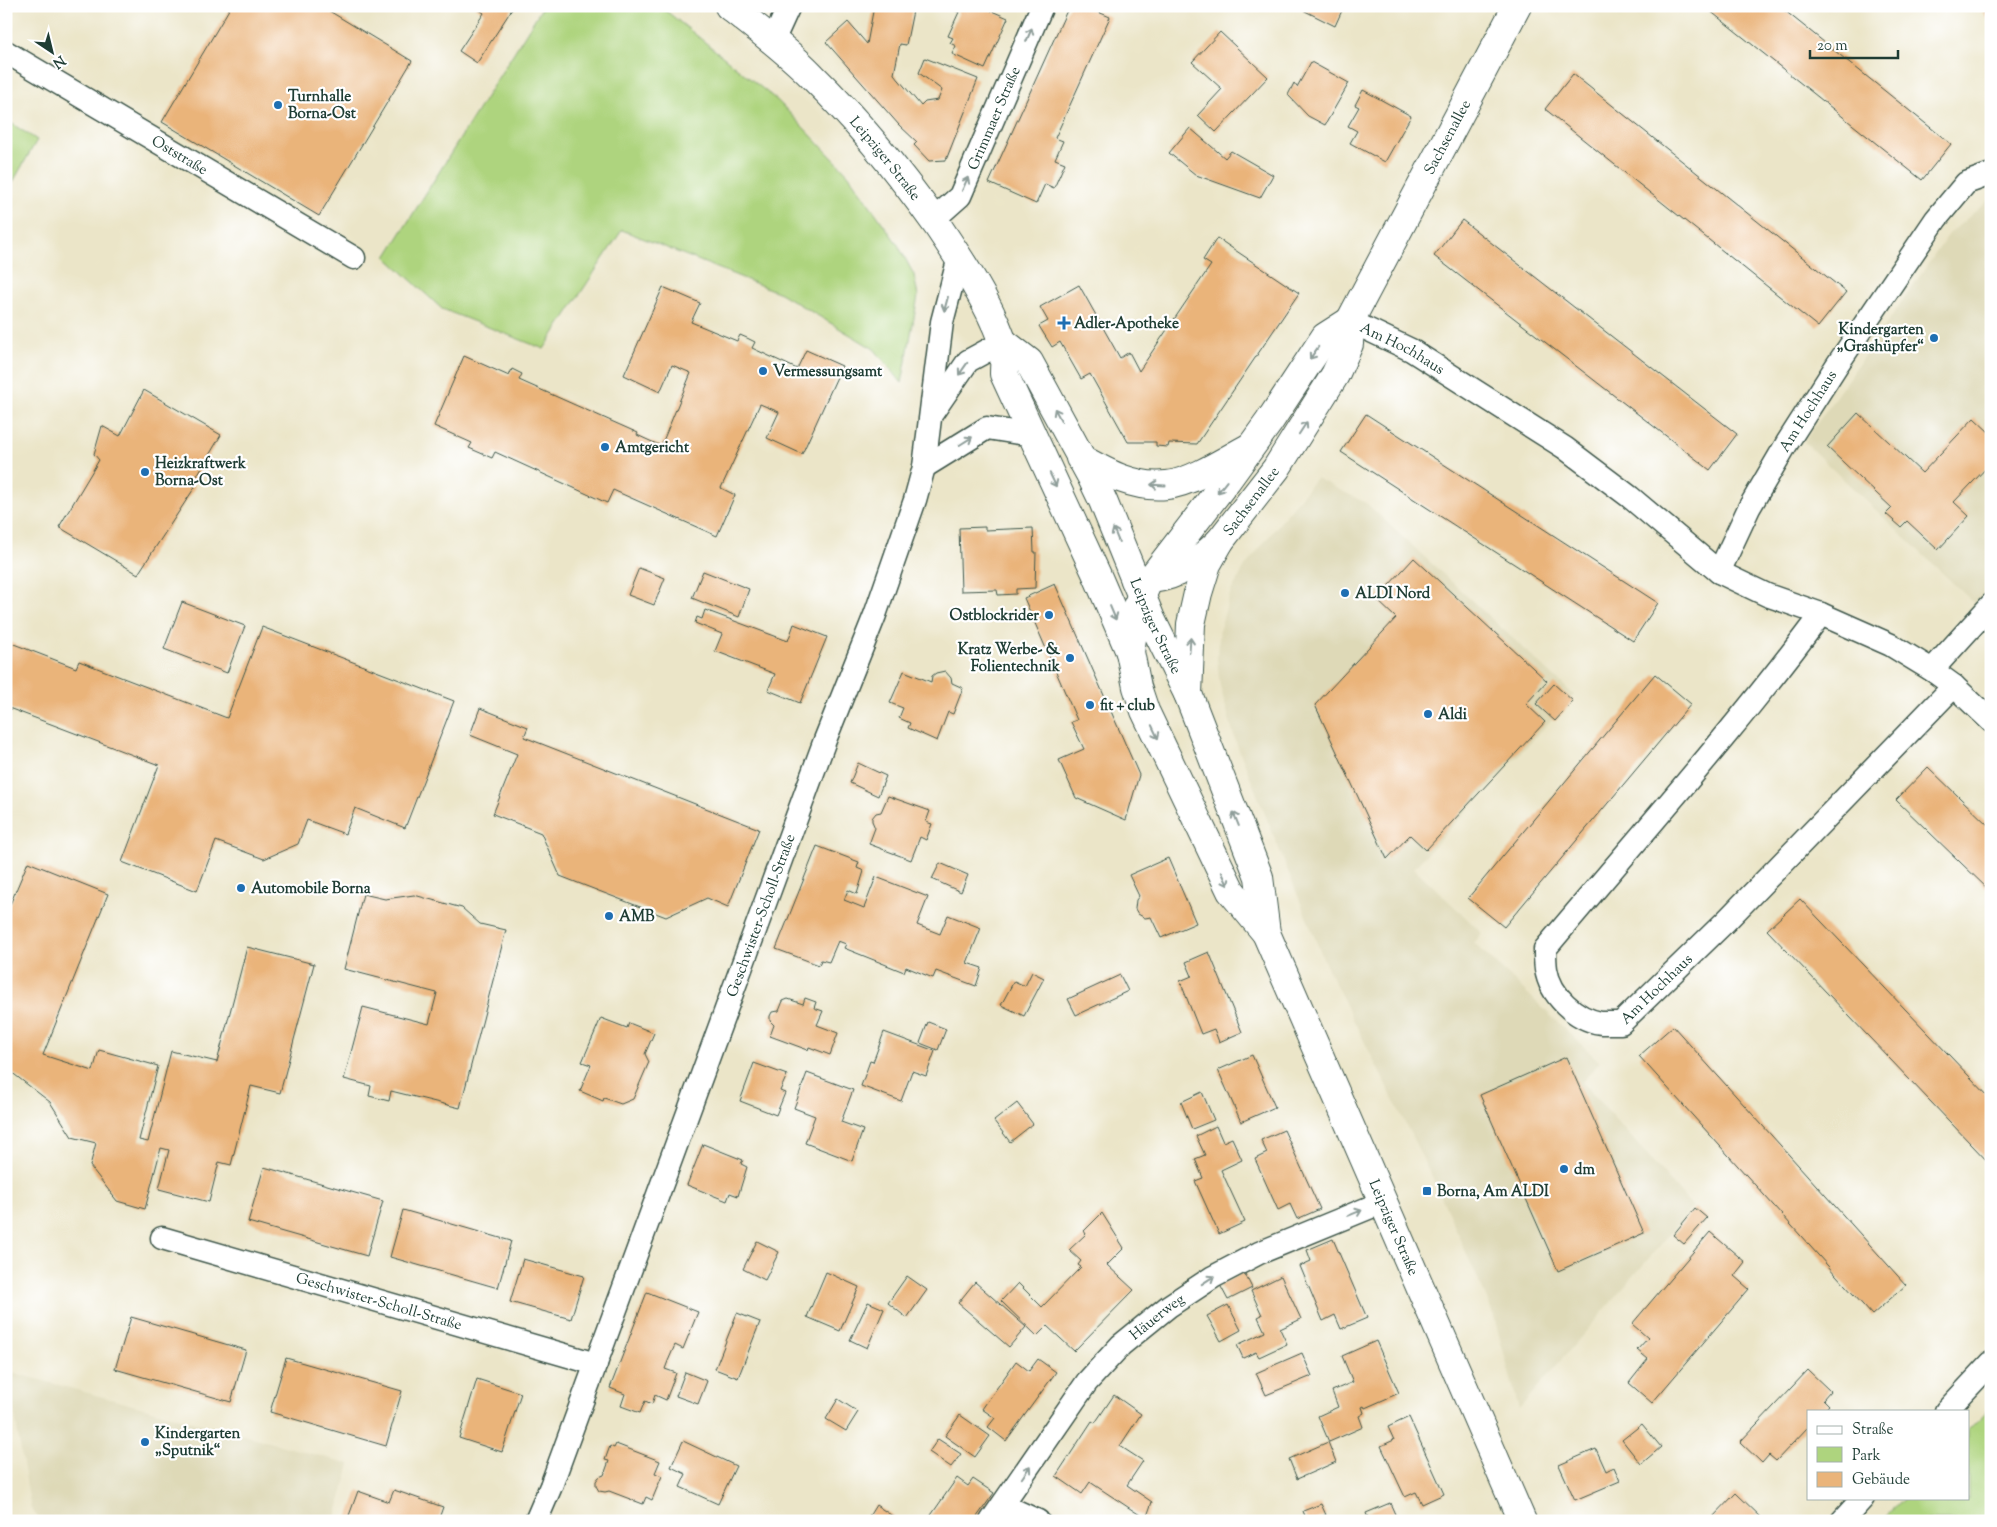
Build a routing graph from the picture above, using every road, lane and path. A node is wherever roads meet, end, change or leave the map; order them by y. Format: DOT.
graph roads {
  1 [pos="729,6"];
  2 [pos="789,6"];
  3 [pos="1042,6"];
  4 [pos="1517,6"];
  5 [pos="773,41"];
  6 [pos="6,52"];
  7 [pos="1991,174"];
  8 [pos="933,220"];
  9 [pos="959,257"];
  10 [pos="354,258"];
  11 [pos="1350,321"];
  12 [pos="1003,342"];
  13 [pos="931,415"];
  14 [pos="1032,435"];
  15 [pos="1250,447"];
  16 [pos="1080,458"];
  17 [pos="924,467"];
  18 [pos="1220,541"];
  19 [pos="1719,572"];
  20 [pos="1096,573"];
  21 [pos="1142,585"];
  22 [pos="1991,605"];
  23 [pos="1821,614"];
  24 [pos="1130,652"];
  25 [pos="1932,670"];
  26 [pos="1954,686"];
  27 [pos="1188,694"];
  28 [pos="1991,722"];
  29 [pos="1266,933"];
  30 [pos="1383,1202"];
  31 [pos="162,1238"];
  32 [pos="1991,1363"];
  33 [pos="596,1364"];
  34 [pos="1947,1410"];
  35 [pos="1861,1500"];
  36 [pos="995,1517"];
  37 [pos="536,1521"];
  38 [pos="1038,1521"];
  39 [pos="1522,1521"];
  40 [pos="1842,1521"];
  1 -- 5 [label="main road, Leipziger Straße"];
  2 -- 5 [label="street"];
  8 -- 3 [label="street, Grimmaer Straße, one-way"];
  4 -- 11 [label="main road, Sachsenallee"];
  5 -- 8 [label="main road, Leipziger Straße"];
  6 -- 10 [label="street, Oststraße"];
  7 -- 19 [label="street, Am Hochhaus"];
  8 -- 9 [label="main road, Leipziger Straße"];
  9 -- 12 [label="main road, Leipziger Straße"];
  9 -- 13 [label="street, Geschwister-Scholl-Straße, one-way"];
  11 -- 15 [label="main road, one-way"];
  18 -- 11 [label="main road, Sachsenallee, one-way"];
  11 -- 19 [label="street, Am Hochhaus"];
  12 -- 13 [label="street, Geschwister-Scholl-Straße, one-way"];
  12 -- 14 [label="main road, Leipziger Straße"];
  16 -- 12 [label="main road, Leipziger Straße, one-way"];
  13 -- 17 [label="street, Geschwister-Scholl-Straße"];
  17 -- 14 [label="street, one-way"];
  14 -- 20 [label="main road, Leipziger Straße, one-way"];
  15 -- 16 [label="main road, one-way"];
  15 -- 21 [label="main road, one-way"];
  21 -- 16 [label="main road, Leipziger Straße, one-way"];
  17 -- 33 [label="street, Geschwister-Scholl-Straße"];
  18 -- 21 [label="main road"];
  27 -- 18 [label="main road, Sachsenallee, one-way"];
  19 -- 23 [label="street, Am Hochhaus"];
  20 -- 21 [label="main road"];
  20 -- 24 [label="main road, Leipziger Straße, one-way"];
  21 -- 24 [label="main road"];
  21 -- 27 [label="main road, Leipziger Straße"];
  22 -- 25 [label="street"];
  23 -- 25 [label="street, Am Hochhaus"];
  23 -- 26 [label="street, Am Hochhaus"];
  24 -- 29 [label="main road, Leipziger Straße, one-way"];
  25 -- 26 [label="street, Am Hochhaus"];
  26 -- 28 [label="street, Am Hochhaus"];
  29 -- 27 [label="main road, Leipziger Straße, one-way"];
  29 -- 30 [label="main road, Leipziger Straße"];
  36 -- 30 [label="street, Häuerweg, one-way"];
  30 -- 39 [label="main road, Leipziger Straße"];
  31 -- 33 [label="street, Geschwister-Scholl-Straße"];
  32 -- 34 [label="street"];
  33 -- 37 [label="street, Geschwister-Scholl-Straße"];
  35 -- 40 [label="street"];
  36 -- 38 [label="street, Häuerweg"];
}
